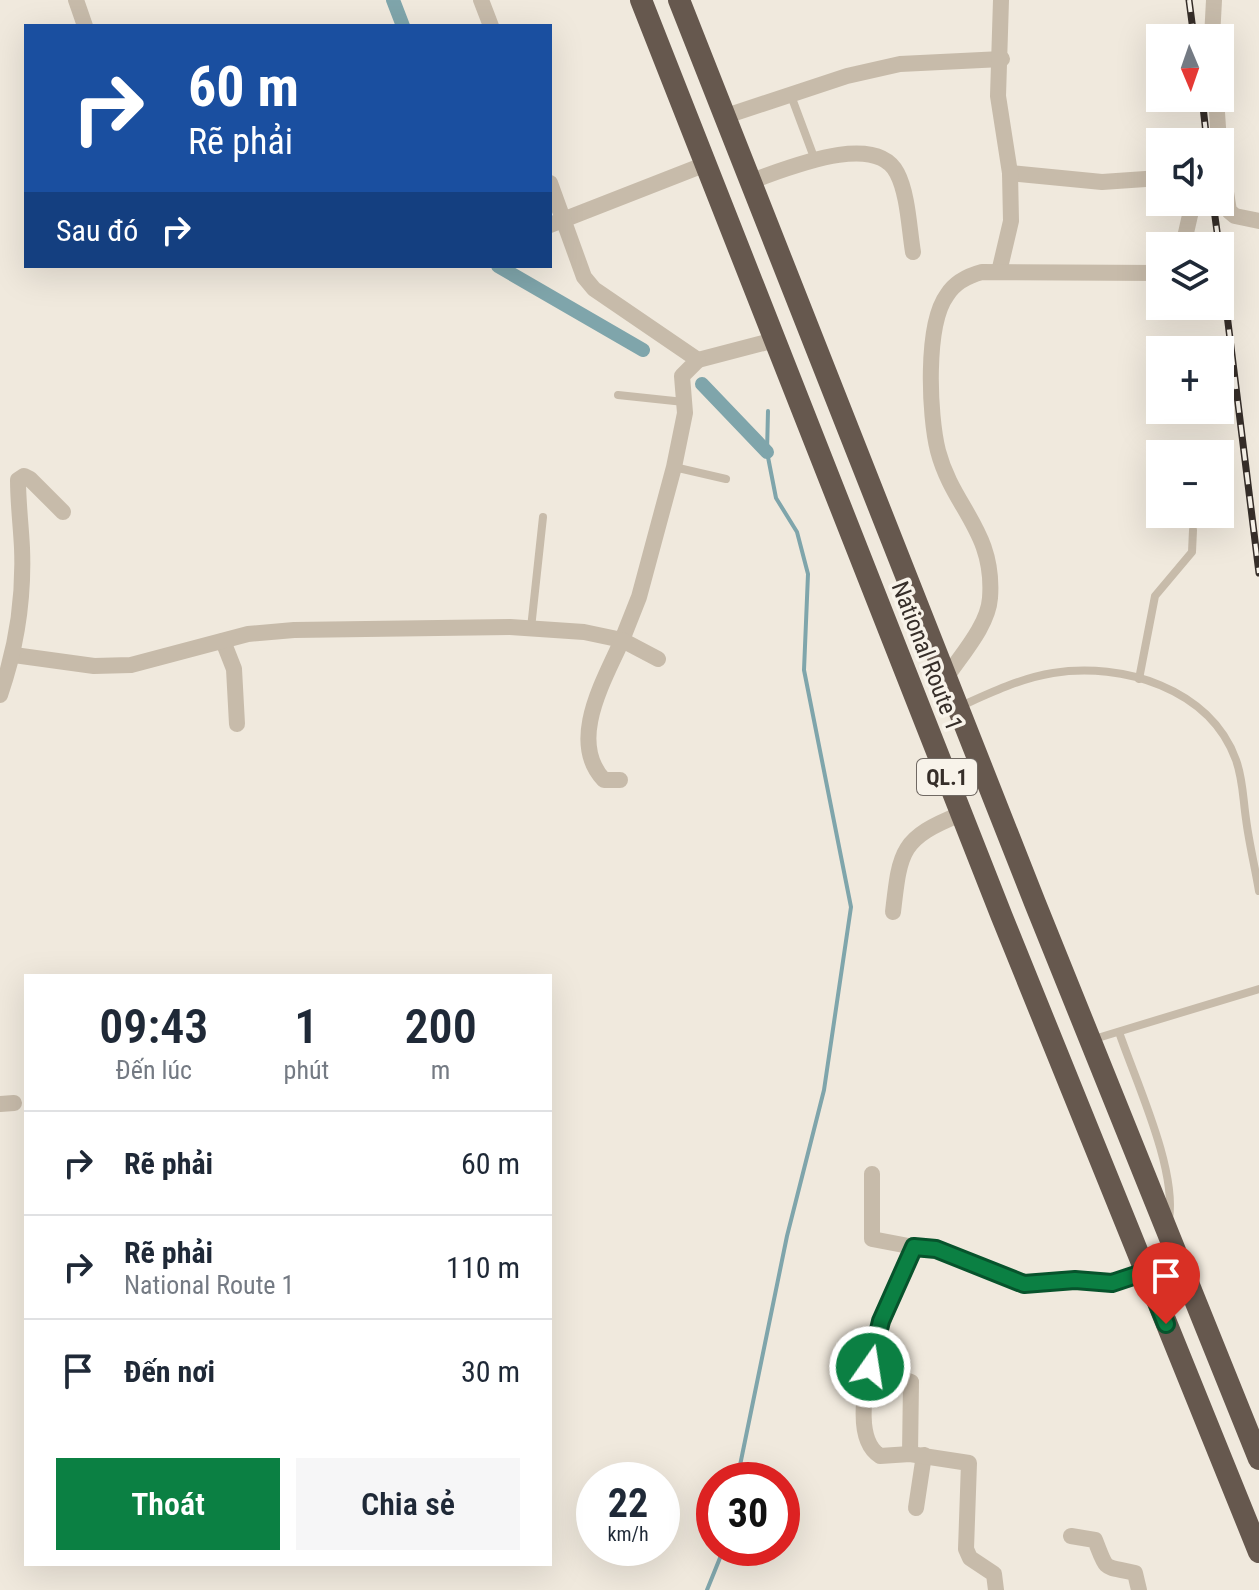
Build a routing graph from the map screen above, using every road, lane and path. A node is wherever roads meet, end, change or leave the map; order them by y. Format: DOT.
graph roads {
  1 [pos="76,0"];
  2 [pos="481,0"];
  3 [pos="641,0"];
  4 [pos="679,0"];
  5 [pos="1001,0"];
  6 [pos="1214,0"];
  7 [pos="84,24"];
  8 [pos="490,24"];
  9 [pos="1213,24"];
  10 [pos="998,59"];
  11 [pos="790,93"];
  12 [pos="730,126"];
  13 [pos="703,157"];
  14 [pos="815,160"];
  15 [pos="1010,173"];
  16 [pos="1146,179"];
  17 [pos="751,181"];
  18 [pos="552,194"];
  19 [pos="1234,215"];
  20 [pos="1259,221"];
  21 [pos="557,222"];
  22 [pos="913,252"];
  23 [pos="999,272"];
  24 [pos="1146,273"];
  25 [pos="775,340"];
  26 [pos="698,360"];
  27 [pos="618,395"];
  28 [pos="685,402"];
  29 [pos="674,467"];
  30 [pos="726,479"];
  31 [pos="63,512"];
  32 [pos="543,517"];
  33 [pos="1193,530"];
  34 [pos="531,628"];
  35 [pos="622,640"];
  36 [pos="223,641"];
  37 [pos="14,655"];
  38 [pos="658,659"];
  39 [pos="946,678"];
  40 [pos="1139,679"];
  41 [pos="0,695"];
  42 [pos="958,707"];
  43 [pos="237,724"];
  44 [pos="620,780"];
  45 [pos="961,814"];
  46 [pos="1259,891"];
  47 [pos="1035,903"];
  48 [pos="893,912"];
  49 [pos="1002,917"];
  50 [pos="1259,989"];
  51 [pos="1119,1032"];
  52 [pos="1090,1040"];
  53 [pos="872,1174"];
  54 [pos="1167,1232"];
  55 [pos="914,1247"];
  56 [pos="1145,1272"];
  57 [pos="870,1367"];
  58 [pos="1255,1450"];
  59 [pos="1218,1453"];
  60 [pos="917,1455"];
  61 [pos="916,1508"];
  62 [pos="1071,1536"];
  63 [pos="1259,1552"];
  64 [pos="996,1590"];
  65 [pos="1139,1590"];
  1 -- 7 [label="street"];
  2 -- 8 [label="street"];
  3 -- 13 [label="highway, National Route 1 / QL.1"];
  4 -- 12 [label="highway, National Route 1 / QL.1"];
  5 -- 10 [label="street"];
  6 -- 9 [label="street"];
  10 -- 11 [label="street"];
  10 -- 15 [label="street"];
  11 -- 12 [label="street"];
  11 -- 14 [label="lane"];
  12 -- 13 [label="highway"];
  12 -- 17 [label="highway, National Route 1 / QL.1"];
  13 -- 21 [label="street"];
  13 -- 25 [label="highway, National Route 1 / QL.1"];
  14 -- 17 [label="street"];
  14 -- 22 [label="street"];
  15 -- 16 [label="street"];
  15 -- 23 [label="street"];
  17 -- 39 [label="highway, National Route 1 / QL.1"];
  18 -- 21 [label="street"];
  19 -- 20 [label="street"];
  21 -- 26 [label="street"];
  23 -- 24 [label="street"];
  23 -- 39 [label="street"];
  25 -- 26 [label="street"];
  25 -- 45 [label="highway, National Route 1 / QL.1"];
  26 -- 28 [label="street"];
  27 -- 28 [label="lane"];
  28 -- 29 [label="street"];
  29 -- 30 [label="lane"];
  29 -- 35 [label="street"];
  31 -- 37 [label="street"];
  32 -- 34 [label="lane"];
  33 -- 40 [label="lane"];
  34 -- 35 [label="street"];
  34 -- 36 [label="street"];
  35 -- 38 [label="street"];
  35 -- 44 [label="street"];
  36 -- 37 [label="street"];
  36 -- 43 [label="street"];
  37 -- 41 [label="street"];
  39 -- 42 [label="highway, National Route 1 / QL.1"];
  40 -- 42 [label="lane"];
  40 -- 46 [label="lane"];
  42 -- 47 [label="highway, National Route 1 / QL.1"];
  45 -- 48 [label="street"];
  45 -- 49 [label="highway, National Route 1 / QL.1"];
  47 -- 49 [label="highway"];
  47 -- 52 [label="highway, National Route 1 / QL.1"];
  49 -- 56 [label="highway, National Route 1 / QL.1"];
  50 -- 51 [label="lane"];
  51 -- 52 [label="lane"];
  51 -- 54 [label="lane"];
  52 -- 54 [label="highway, National Route 1 / QL.1"];
  53 -- 55 [label="street"];
  54 -- 58 [label="highway, National Route 1 / QL.1"];
  55 -- 56 [label="street"];
  55 -- 57 [label="street"];
  56 -- 59 [label="highway, National Route 1 / QL.1"];
  57 -- 60 [label="street"];
  57 -- 60 [label="street"];
  58 -- 59 [label="highway"];
  59 -- 63 [label="highway, National Route 1 / QL.1"];
  60 -- 61 [label="street"];
  60 -- 64 [label="street"];
  62 -- 65 [label="street"];
}
